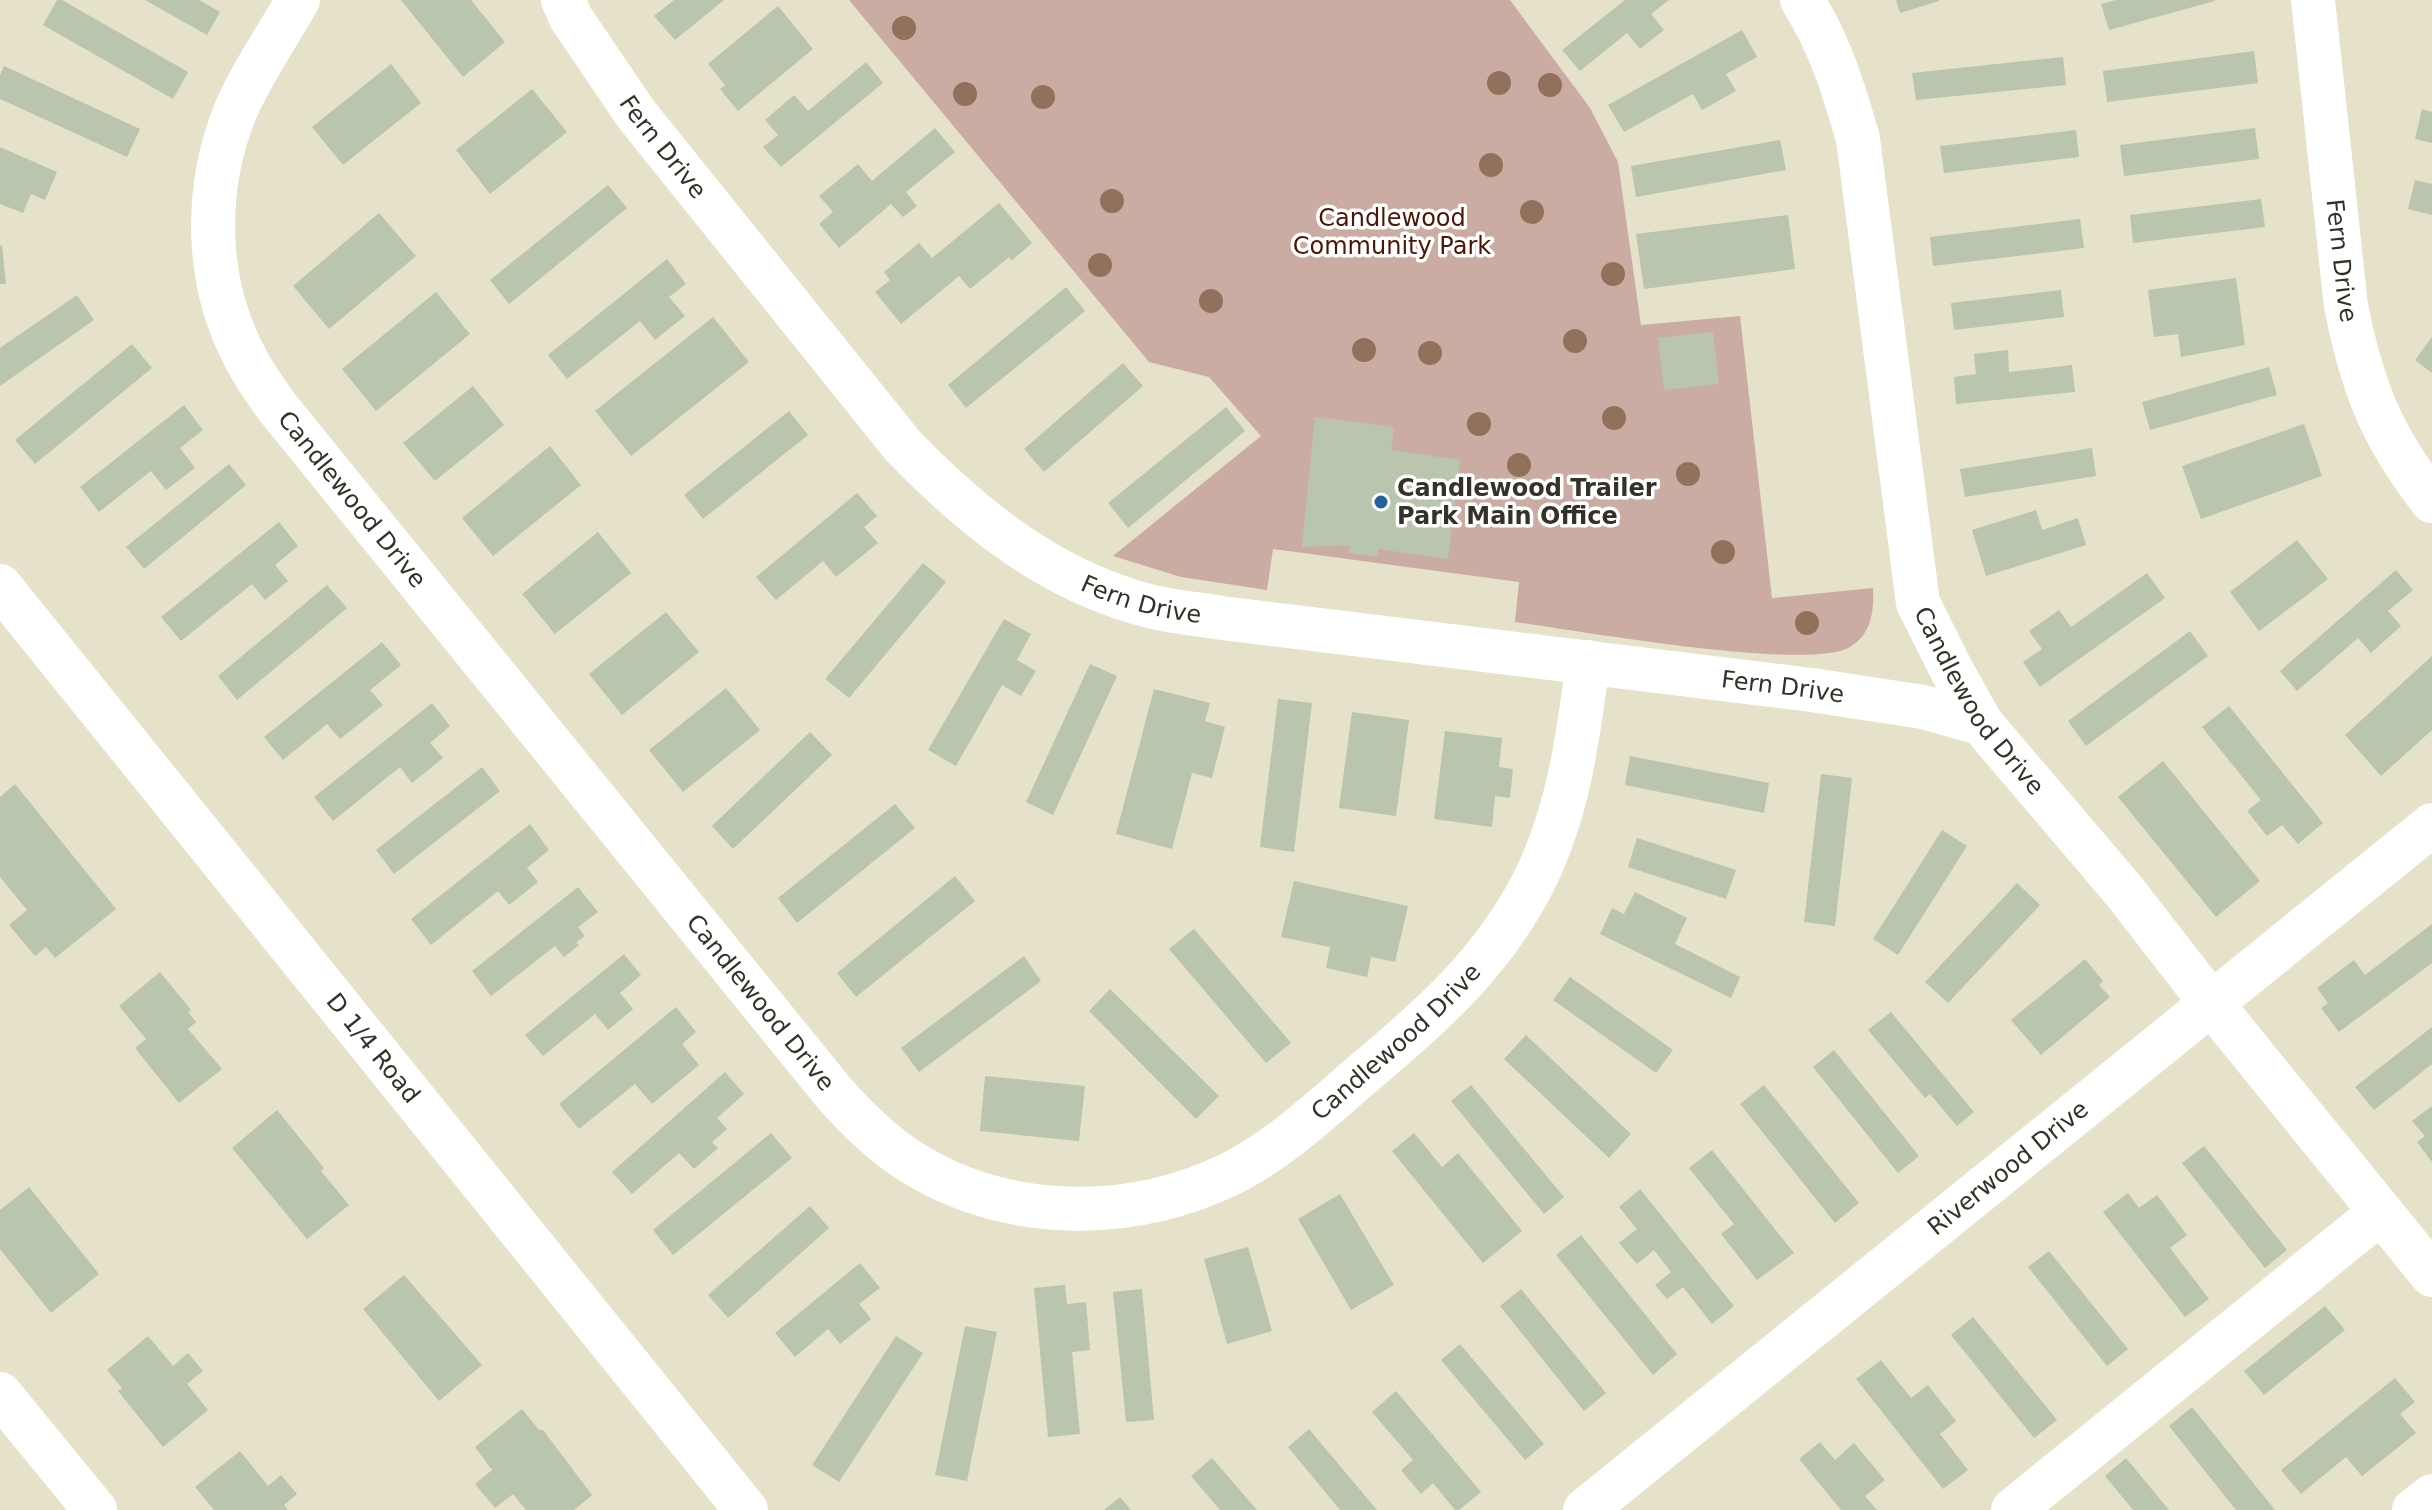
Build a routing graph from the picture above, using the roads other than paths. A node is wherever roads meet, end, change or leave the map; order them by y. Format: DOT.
graph roads {
  1 [pos="298,0"];
  2 [pos="563,0"];
  3 [pos="1802,0"];
  4 [pos="2313,0"];
  5 [pos="2432,501"];
  6 [pos="0,586"];
  7 [pos="1588,662"];
  8 [pos="1981,723"];
  9 [pos="2432,825"];
  10 [pos="2211,1003"];
  11 [pos="2381,1212"];
  12 [pos="2432,1275"];
  13 [pos="0,1394"];
  14 [pos="2432,1496"];
  15 [pos="739,1507"];
  16 [pos="95,1510"];
  17 [pos="1585,1510"];
  18 [pos="2013,1510"];
  19 [pos="2414,1510"];
  1 -- 7 [label="street, Candlewood Drive"];
  2 -- 7 [label="street, Fern Drive"];
  3 -- 8 [label="street, Candlewood Drive"];
  4 -- 5 [label="street, Fern Drive"];
  6 -- 15 [label="street, D 1/4 Road"];
  7 -- 8 [label="street, Fern Drive"];
  8 -- 10 [label="street, Candlewood Drive"];
  9 -- 10 [label="street, Riverwood Drive"];
  10 -- 11 [label="street, Candlewood Drive"];
  10 -- 17 [label="street, Riverwood Drive"];
  11 -- 12 [label="street, Candlewood Drive"];
  11 -- 18 [label="street"];
  13 -- 16 [label="street"];
  14 -- 19 [label="street"];
}
